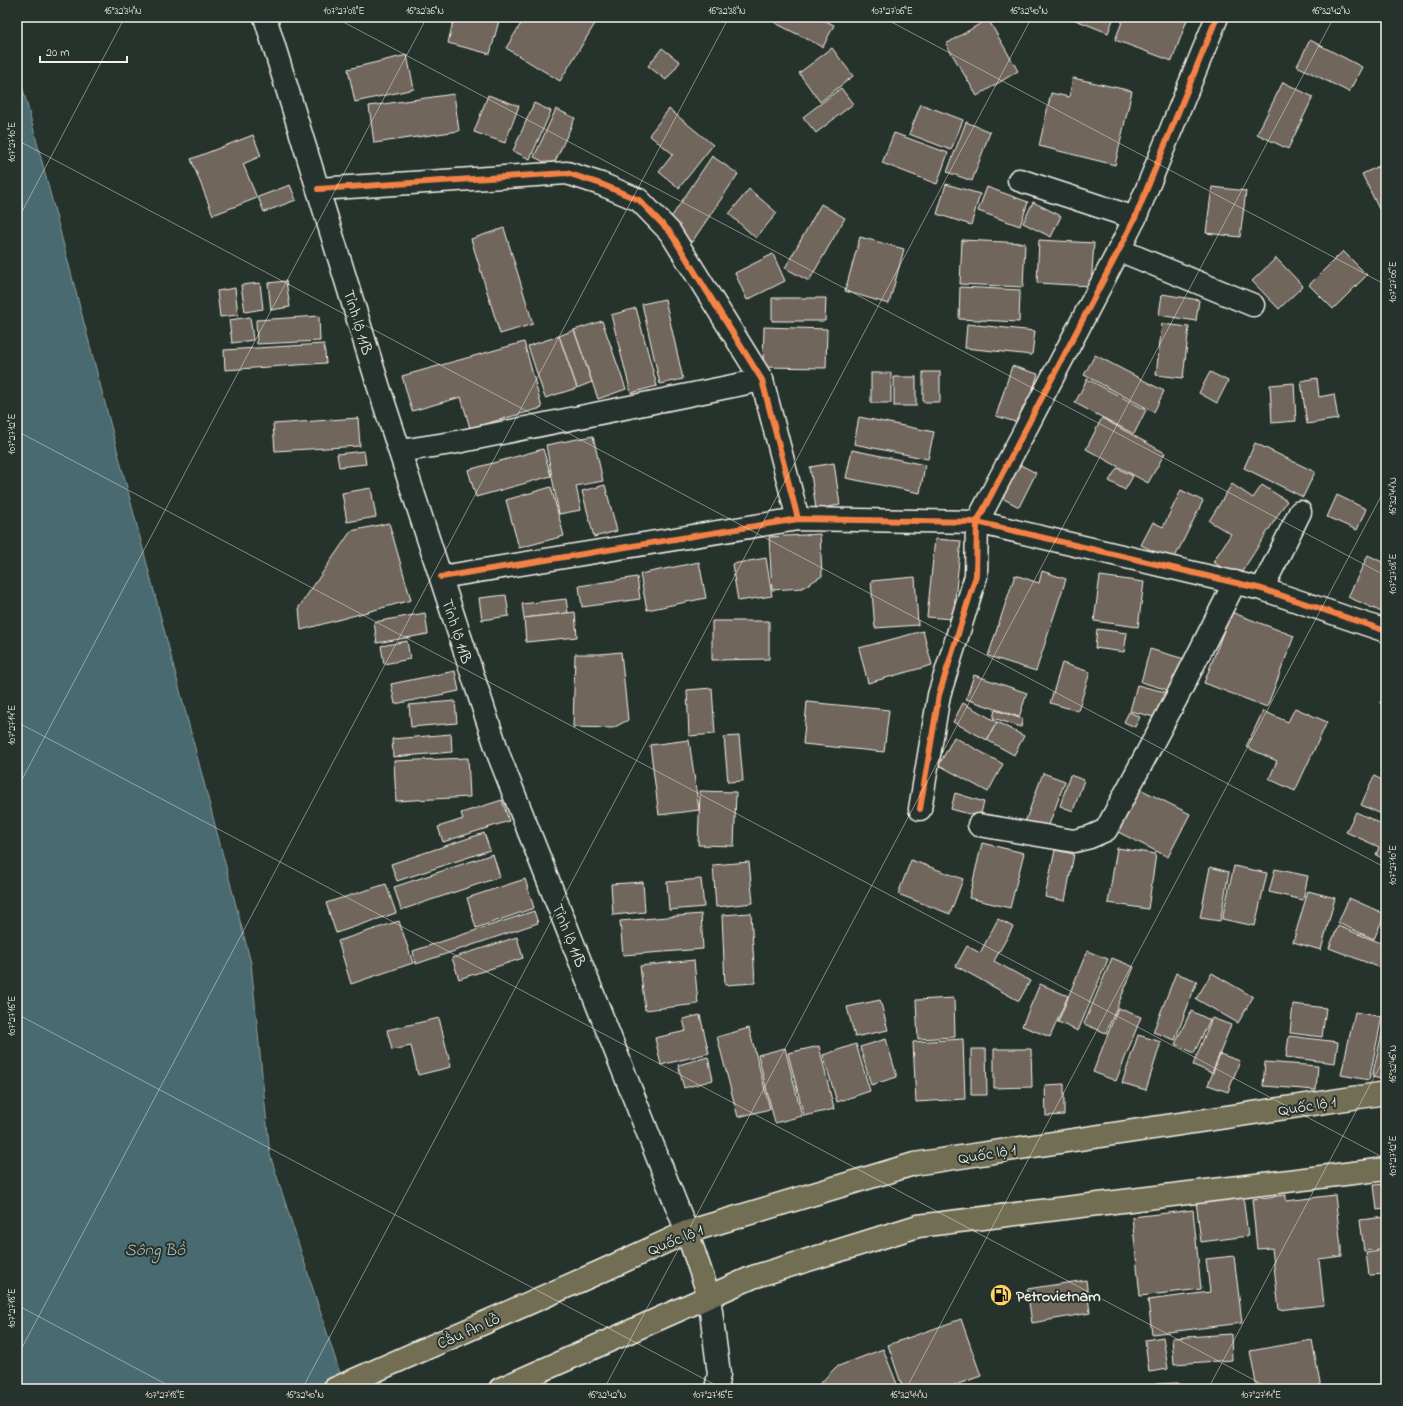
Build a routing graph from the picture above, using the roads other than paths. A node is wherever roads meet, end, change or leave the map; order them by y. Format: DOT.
graph roads {
  1 [pos="265,17"];
  2 [pos="1217,17"];
  3 [pos="1019,180"];
  4 [pos="318,189"];
  5 [pos="1135,218"];
  6 [pos="1119,250"];
  7 [pos="1253,305"];
  8 [pos="762,380"];
  9 [pos="400,451"];
  10 [pos="1300,512"];
  11 [pos="798,519"];
  12 [pos="977,522"];
  13 [pos="441,577"];
  14 [pos="1235,582"];
  15 [pos="1262,589"];
  16 [pos="1386,631"];
  17 [pos="920,809"];
  18 [pos="979,825"];
  19 [pos="1386,1094"];
  20 [pos="1386,1169"];
  21 [pos="687,1232"];
  22 [pos="602,1271"];
  23 [pos="709,1296"];
  24 [pos="334,1389"];
  25 [pos="500,1389"];
  26 [pos="716,1389"];
  1 -- 4 [label="street, Tỉnh lộ 11B"];
  2 -- 5 [label="street"];
  3 -- 5 [label="street"];
  4 -- 8 [label="street"];
  4 -- 9 [label="street, Tỉnh lộ 11B"];
  5 -- 6 [label="street"];
  6 -- 7 [label="street"];
  6 -- 12 [label="street"];
  8 -- 9 [label="street"];
  8 -- 11 [label="street"];
  9 -- 13 [label="street, Tỉnh lộ 11B"];
  10 -- 15 [label="street"];
  11 -- 12 [label="street"];
  11 -- 13 [label="street"];
  12 -- 14 [label="street"];
  12 -- 17 [label="street"];
  13 -- 21 [label="street, Tỉnh lộ 11B"];
  14 -- 15 [label="street"];
  14 -- 18 [label="street"];
  15 -- 16 [label="street"];
  19 -- 21 [label="highway, Quốc lộ 1"];
  20 -- 23 [label="highway"];
  21 -- 22 [label="highway, Quốc lộ 1"];
  21 -- 23 [label="highway"];
  22 -- 24 [label="highway, Cầu An Lỗ"];
  23 -- 25 [label="highway"];
  23 -- 26 [label="street"];
}
